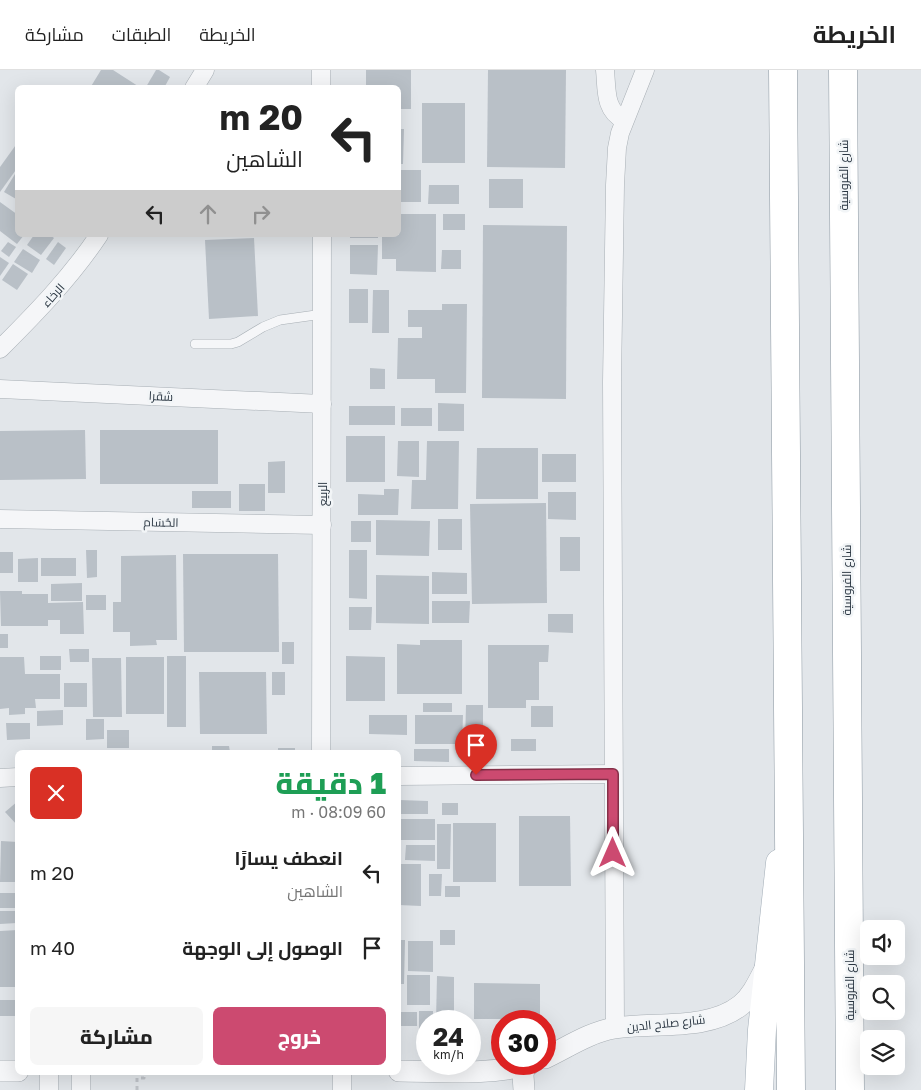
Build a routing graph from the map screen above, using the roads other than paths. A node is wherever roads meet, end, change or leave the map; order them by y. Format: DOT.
graph roads {
  1 [pos="205,70"];
  2 [pos="321,70"];
  3 [pos="605,70"];
  4 [pos="645,70"];
  5 [pos="783,70"];
  6 [pos="843,70"];
  7 [pos="196,85"];
  8 [pos="321,85"];
  9 [pos="624,120"];
  10 [pos="99,237"];
  11 [pos="322,237"];
  12 [pos="323,314"];
  13 [pos="195,344"];
  14 [pos="0,349"];
  15 [pos="0,389"];
  16 [pos="322,404"];
  17 [pos="0,519"];
  18 [pos="322,525"];
  19 [pos="321,750"];
  20 [pos="613,774"];
  21 [pos="401,776"];
  22 [pos="0,778"];
  23 [pos="15,778"];
  24 [pos="789,784"];
  25 [pos="768,964"];
  26 [pos="615,1028"];
  27 [pos="556,1051"];
  28 [pos="0,1071"];
  29 [pos="15,1071"];
  30 [pos="401,1071"];
  31 [pos="491,1071"];
  32 [pos="49,1075"];
  33 [pos="81,1075"];
  34 [pos="342,1075"];
  35 [pos="523,1075"];
  36 [pos="49,1090"];
  37 [pos="81,1090"];
  38 [pos="342,1090"];
  39 [pos="524,1090"];
  40 [pos="759,1090"];
  41 [pos="791,1090"];
  42 [pos="850,1090"];
  1 -- 7 [label="street"];
  2 -- 8 [label="street"];
  3 -- 9 [label="street"];
  4 -- 9 [label="street"];
  5 -- 24 [label="main road"];
  6 -- 42 [label="main road, شارع الفروسية"];
  9 -- 20 [label="street"];
  10 -- 14 [label="street, الرخاء"];
  11 -- 12 [label="street, الربيع"];
  12 -- 13 [label="lane"];
  12 -- 16 [label="street, الربيع"];
  15 -- 16 [label="street, شقرا"];
  16 -- 18 [label="street, الربيع"];
  17 -- 18 [label="street, الحُسَام"];
  18 -- 19 [label="street, الربيع"];
  20 -- 21 [label="street"];
  20 -- 26 [label="street"];
  22 -- 23 [label="street"];
  24 -- 25 [label="main road"];
  24 -- 41 [label="main road"];
  25 -- 26 [label="street, شارع صلاح الدين"];
  25 -- 40 [label="main road"];
  26 -- 27 [label="street, شارع صلاح الدين"];
  28 -- 29 [label="street"];
  30 -- 31 [label="street, شارع صلاح الدين"];
  32 -- 36 [label="street"];
  33 -- 37 [label="street"];
  34 -- 38 [label="street"];
  35 -- 39 [label="street"];
}
